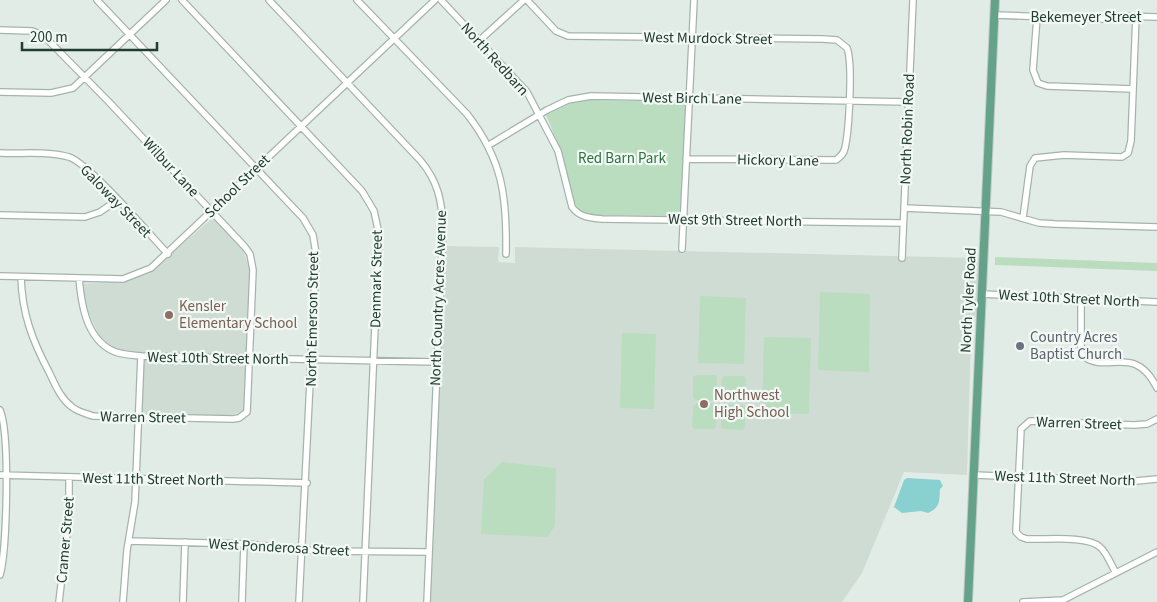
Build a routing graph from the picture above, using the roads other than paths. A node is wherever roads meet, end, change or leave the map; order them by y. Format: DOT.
graph roads {
  1 [pos="97,0"];
  2 [pos="166,0"];
  3 [pos="182,0"];
  4 [pos="269,0"];
  5 [pos="357,0"];
  6 [pos="435,0"];
  7 [pos="442,0"];
  8 [pos="525,0"];
  9 [pos="694,0"];
  10 [pos="913,0"];
  11 [pos="995,0"];
  12 [pos="994,15"];
  13 [pos="1136,16"];
  14 [pos="1157,17"];
  15 [pos="1036,18"];
  16 [pos="0,30"];
  17 [pos="130,34"];
  18 [pos="692,38"];
  19 [pos="394,39"];
  20 [pos="480,40"];
  21 [pos="86,77"];
  22 [pos="347,82"];
  23 [pos="1133,89"];
  24 [pos="0,92"];
  25 [pos="690,98"];
  26 [pos="848,101"];
  27 [pos="908,102"];
  28 [pos="540,114"];
  29 [pos="300,126"];
  30 [pos="489,145"];
  31 [pos="0,154"];
  32 [pos="687,159"];
  33 [pos="257,167"];
  34 [pos="117,200"];
  35 [pos="572,207"];
  36 [pos="904,208"];
  37 [pos="212,210"];
  38 [pos="986,211"];
  39 [pos="0,215"];
  40 [pos="1023,218"];
  41 [pos="684,220"];
  42 [pos="903,223"];
  43 [pos="1157,227"];
  44 [pos="682,249"];
  45 [pos="168,254"];
  46 [pos="506,254"];
  47 [pos="902,258"];
  48 [pos="0,276"];
  49 [pos="21,277"];
  50 [pos="78,278"];
  51 [pos="982,294"];
  52 [pos="1081,298"];
  53 [pos="1157,302"];
  54 [pos="141,356"];
  55 [pos="250,358"];
  56 [pos="312,359"];
  57 [pos="374,361"];
  58 [pos="437,362"];
  59 [pos="1157,388"];
  60 [pos="0,410"];
  61 [pos="139,416"];
  62 [pos="239,418"];
  63 [pos="1157,419"];
  64 [pos="3,475"];
  65 [pos="974,475"];
  66 [pos="1017,476"];
  67 [pos="69,477"];
  68 [pos="136,478"];
  69 [pos="1157,479"];
  70 [pos="306,483"];
  71 [pos="129,541"];
  72 [pos="185,542"];
  73 [pos="244,544"];
  74 [pos="303,550"];
  75 [pos="365,551"];
  76 [pos="429,552"];
  77 [pos="1157,552"];
  78 [pos="1116,573"];
  79 [pos="0,575"];
  80 [pos="60,602"];
  81 [pos="123,602"];
  82 [pos="183,602"];
  83 [pos="242,602"];
  84 [pos="299,602"];
  85 [pos="363,602"];
  86 [pos="427,602"];
  87 [pos="968,602"];
  88 [pos="1023,602"];
  1 -- 17 [label="street, North Emerson Street"];
  2 -- 17 [label="street"];
  3 -- 29 [label="street, Denmark Street"];
  4 -- 22 [label="street, North Country Acres Avenue"];
  5 -- 19 [label="street"];
  6 -- 19 [label="street, School Street"];
  7 -- 20 [label="street, North Redbarn"];
  8 -- 18 [label="street, West Murdock Street"];
  8 -- 20 [label="street"];
  9 -- 18 [label="street"];
  10 -- 27 [label="street, North Robin Road"];
  11 -- 12 [label="main road, North Tyler Road"];
  12 -- 15 [label="street, Bekemeyer Street"];
  12 -- 38 [label="main road, North Tyler Road"];
  13 -- 14 [label="street, Bekemeyer Street"];
  13 -- 15 [label="street, Bekemeyer Street"];
  13 -- 23 [label="street"];
  15 -- 23 [label="street"];
  16 -- 21 [label="street, Wilbur Lane"];
  17 -- 21 [label="street"];
  17 -- 33 [label="street, North Emerson Street"];
  18 -- 25 [label="street"];
  18 -- 26 [label="street, West Murdock Street"];
  19 -- 22 [label="street, School Street"];
  19 -- 30 [label="street"];
  20 -- 28 [label="street, North Redbarn"];
  21 -- 24 [label="street"];
  21 -- 37 [label="street, Wilbur Lane"];
  22 -- 29 [label="street, School Street"];
  22 -- 58 [label="street, North Country Acres Avenue"];
  23 -- 40 [label="street"];
  25 -- 26 [label="street, West Birch Lane"];
  25 -- 28 [label="street, West Birch Lane"];
  25 -- 32 [label="street"];
  26 -- 27 [label="street, West Birch Lane"];
  26 -- 32 [label="street, Hickory Lane"];
  27 -- 36 [label="street, North Robin Road"];
  28 -- 30 [label="street, West Birch Lane"];
  28 -- 35 [label="street, North Redbarn"];
  29 -- 33 [label="street, School Street"];
  29 -- 57 [label="street, Denmark Street"];
  30 -- 46 [label="street"];
  31 -- 34 [label="street, Galoway Street"];
  32 -- 41 [label="street"];
  33 -- 37 [label="street, School Street"];
  33 -- 56 [label="street, North Emerson Street"];
  34 -- 39 [label="street"];
  34 -- 45 [label="street, Galoway Street"];
  35 -- 41 [label="street, West 9th Street North"];
  36 -- 38 [label="street"];
  36 -- 42 [label="street, North Robin Road"];
  37 -- 45 [label="street, School Street"];
  37 -- 55 [label="street, Wilbur Lane"];
  38 -- 40 [label="street"];
  38 -- 51 [label="main road, North Tyler Road"];
  40 -- 43 [label="street"];
  41 -- 42 [label="street, West 9th Street North"];
  41 -- 44 [label="street"];
  42 -- 47 [label="street, North Robin Road"];
  45 -- 50 [label="street, School Street"];
  48 -- 49 [label="street, School Street"];
  49 -- 50 [label="street, School Street"];
  49 -- 61 [label="street, Warren Street"];
  50 -- 54 [label="street, West 10th Street North"];
  51 -- 52 [label="street, West 10th Street North"];
  51 -- 65 [label="main road, North Tyler Road"];
  52 -- 53 [label="street, West 10th Street North"];
  52 -- 59 [label="street"];
  54 -- 55 [label="street, West 10th Street North"];
  54 -- 61 [label="street"];
  55 -- 56 [label="street, West 10th Street North"];
  55 -- 62 [label="street, Wilbur Lane"];
  56 -- 57 [label="street, West 10th Street North"];
  56 -- 70 [label="street, North Emerson Street"];
  57 -- 58 [label="street, West 10th Street North"];
  57 -- 75 [label="street, Denmark Street"];
  58 -- 76 [label="street, North Country Acres Avenue"];
  60 -- 64 [label="street"];
  61 -- 62 [label="street, Warren Street"];
  61 -- 68 [label="street"];
  63 -- 66 [label="street, Warren Street"];
  64 -- 67 [label="street, West 11th Street North"];
  64 -- 79 [label="street"];
  65 -- 66 [label="street, West 11th Street North"];
  65 -- 87 [label="main road, North Tyler Road"];
  66 -- 69 [label="street, West 11th Street North"];
  66 -- 78 [label="street, Warren Street"];
  67 -- 68 [label="street, West 11th Street North"];
  67 -- 80 [label="street, Cramer Street"];
  68 -- 70 [label="street, West 11th Street North"];
  68 -- 71 [label="street"];
  70 -- 74 [label="street, North Emerson Street"];
  71 -- 72 [label="street, West Ponderosa Street"];
  71 -- 81 [label="street"];
  72 -- 73 [label="street, West Ponderosa Street"];
  72 -- 82 [label="street"];
  73 -- 74 [label="street, West Ponderosa Street"];
  73 -- 83 [label="street"];
  74 -- 75 [label="street, West Ponderosa Street"];
  74 -- 84 [label="street, North Emerson Street"];
  75 -- 76 [label="street, West Ponderosa Street"];
  75 -- 85 [label="street, Denmark Street"];
  76 -- 86 [label="street, North Country Acres Avenue"];
  77 -- 78 [label="street"];
  78 -- 88 [label="street"];
}
